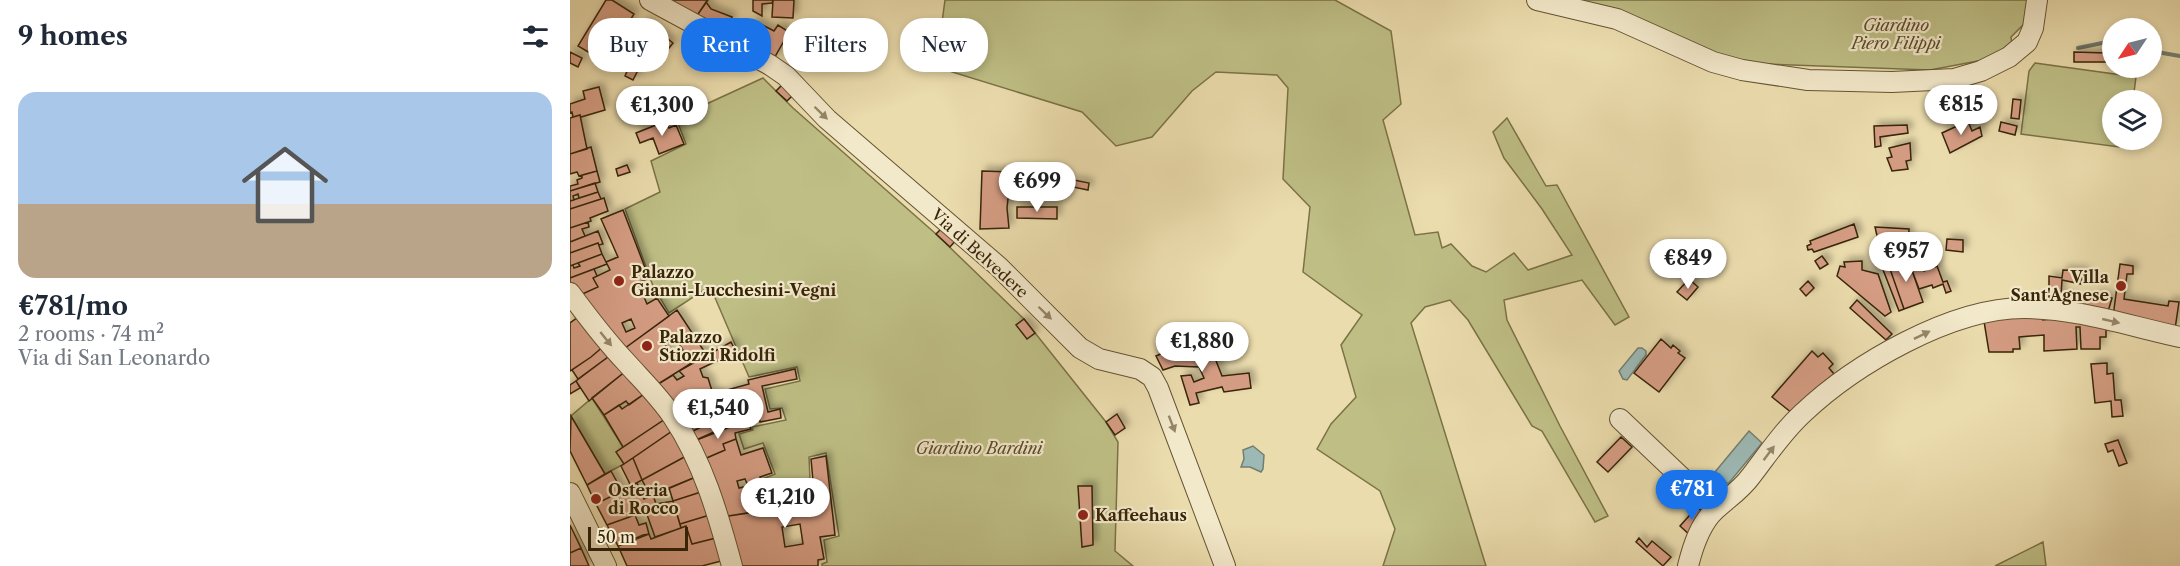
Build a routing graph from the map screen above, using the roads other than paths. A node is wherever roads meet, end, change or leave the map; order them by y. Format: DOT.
graph roads {
  1 [pos="650,0"];
  2 [pos="1537,0"];
  3 [pos="2037,0"];
  4 [pos="570,293"];
  5 [pos="2180,337"];
  6 [pos="1620,419"];
  7 [pos="570,493"];
  8 [pos="1708,503"];
  9 [pos="606,566"];
  10 [pos="732,566"];
  11 [pos="1225,566"];
  12 [pos="1688,566"];
  1 -- 11 [label="street, Via di Belvedere, one-way"];
  2 -- 3 [label="street"];
  4 -- 10 [label="street, one-way"];
  8 -- 5 [label="street, one-way"];
  6 -- 8 [label="street"];
  7 -- 9 [label="street"];
  8 -- 12 [label="street"];
}
